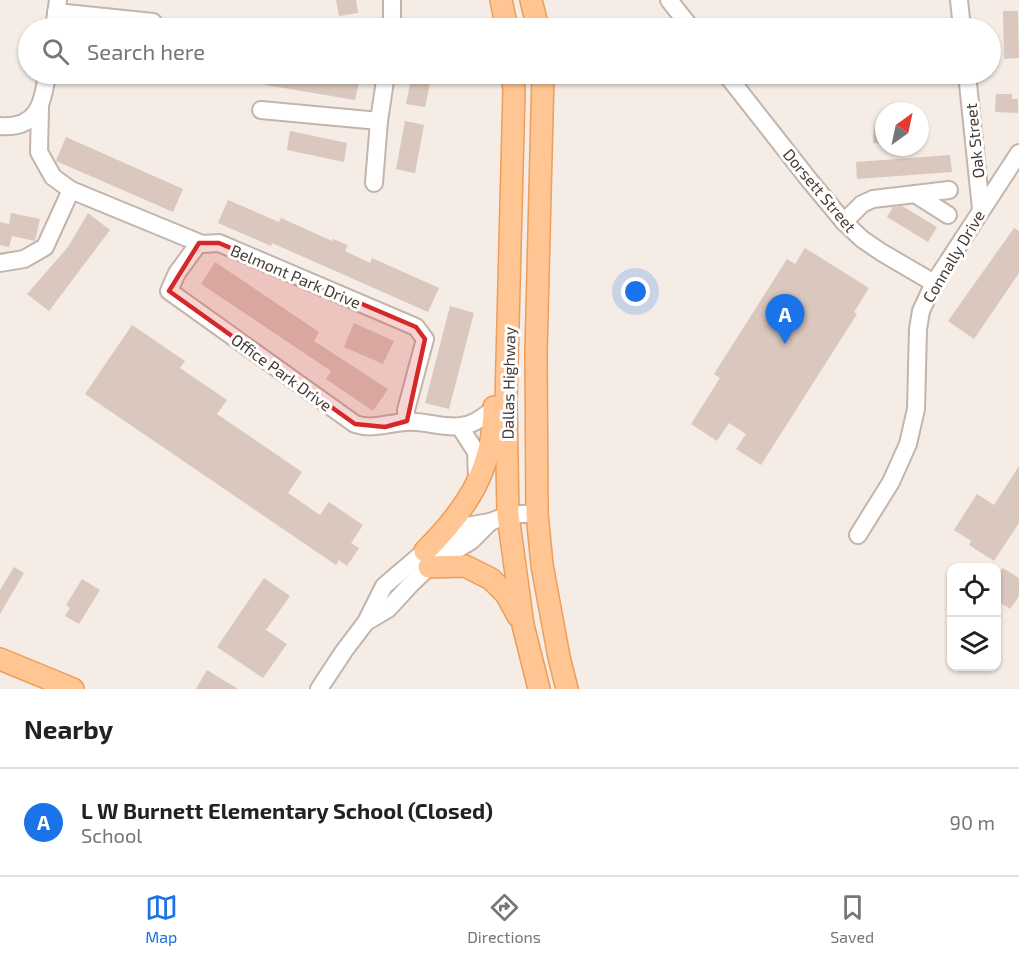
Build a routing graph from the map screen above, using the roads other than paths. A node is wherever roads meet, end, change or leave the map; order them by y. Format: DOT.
graph roads {
  1 [pos="392,0"];
  2 [pos="501,0"];
  3 [pos="531,0"];
  4 [pos="669,0"];
  5 [pos="959,0"];
  6 [pos="56,14"];
  7 [pos="104,18"];
  8 [pos="392,18"];
  9 [pos="505,18"];
  10 [pos="536,18"];
  11 [pos="683,18"];
  12 [pos="961,18"];
  13 [pos="45,84"];
  14 [pos="384,84"];
  15 [pos="513,84"];
  16 [pos="543,84"];
  17 [pos="734,84"];
  18 [pos="968,84"];
  19 [pos="40,108"];
  20 [pos="261,110"];
  21 [pos="379,120"];
  22 [pos="0,126"];
  23 [pos="1019,153"];
  24 [pos="374,183"];
  25 [pos="71,190"];
  26 [pos="949,190"];
  27 [pos="915,194"];
  28 [pos="981,209"];
  29 [pos="948,215"];
  30 [pos="511,222"];
  31 [pos="844,222"];
  32 [pos="199,243"];
  33 [pos="0,264"];
  34 [pos="934,283"];
  35 [pos="494,409"];
  36 [pos="407,421"];
  37 [pos="460,427"];
  38 [pos="477,480"];
  39 [pos="537,513"];
  40 [pos="499,519"];
  41 [pos="858,535"];
  42 [pos="427,559"];
  43 [pos="523,625"];
  44 [pos="0,659"];
  45 [pos="73,689"];
  46 [pos="319,689"];
  47 [pos="539,689"];
  48 [pos="567,689"];
  1 -- 8 [label="street"];
  2 -- 9 [label="main road"];
  3 -- 10 [label="main road"];
  4 -- 11 [label="street"];
  5 -- 12 [label="street"];
  6 -- 7 [label="street"];
  13 -- 19 [label="street, Belmont Park Drive"];
  14 -- 21 [label="street"];
  15 -- 30 [label="main road, Dallas Highway"];
  16 -- 39 [label="main road, Dallas Highway"];
  17 -- 31 [label="street, Dorsett Street"];
  18 -- 28 [label="street, Oak Street"];
  19 -- 22 [label="street"];
  19 -- 25 [label="street, Belmont Park Drive"];
  20 -- 21 [label="street"];
  21 -- 24 [label="street"];
  23 -- 28 [label="street, Connally Drive"];
  25 -- 32 [label="street, Belmont Park Drive"];
  25 -- 33 [label="street"];
  26 -- 27 [label="street"];
  27 -- 29 [label="street"];
  27 -- 31 [label="street"];
  28 -- 34 [label="street, Connally Drive"];
  30 -- 35 [label="main road"];
  30 -- 40 [label="main road, Dallas Highway"];
  31 -- 34 [label="street, Dorsett Street"];
  32 -- 36 [label="street, Belmont Park Drive"];
  32 -- 36 [label="street, Office Park Drive"];
  34 -- 41 [label="street, Connally Drive"];
  35 -- 37 [label="street"];
  35 -- 38 [label="main road"];
  36 -- 37 [label="street, Office Park Drive"];
  37 -- 38 [label="street"];
  38 -- 42 [label="main road"];
  39 -- 40 [label="street"];
  39 -- 48 [label="main road, Dallas Highway"];
  40 -- 42 [label="street"];
  40 -- 43 [label="main road, Dallas Highway"];
  42 -- 43 [label="main road"];
  42 -- 46 [label="street"];
  43 -- 47 [label="main road, Dallas Highway"];
  44 -- 45 [label="main road"];
}
